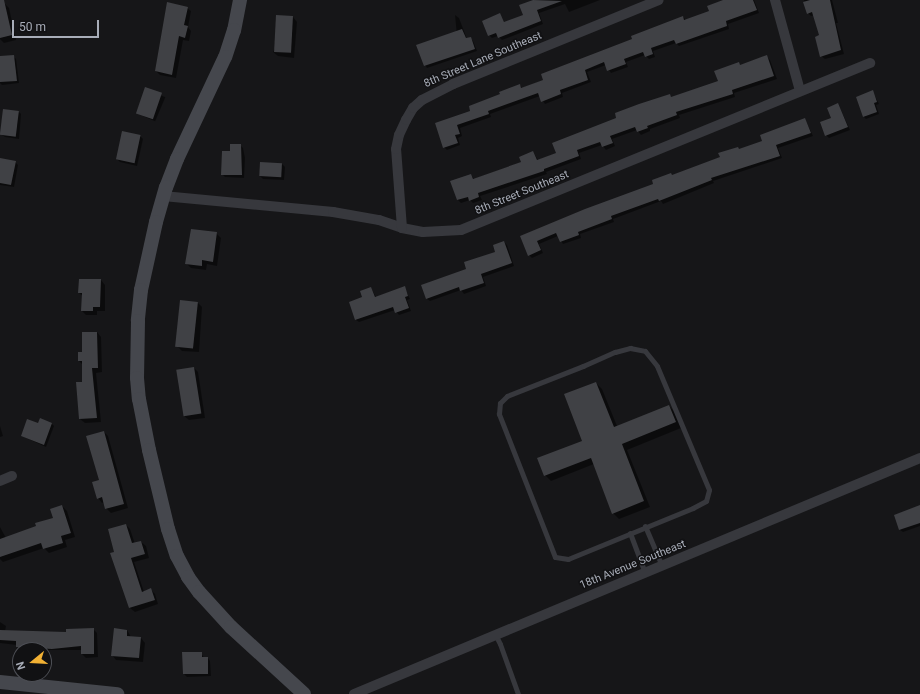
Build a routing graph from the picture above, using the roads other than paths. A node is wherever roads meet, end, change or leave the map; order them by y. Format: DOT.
graph roads {
  1 [pos="240,0"];
  2 [pos="658,0"];
  3 [pos="775,0"];
  4 [pos="870,62"];
  5 [pos="800,91"];
  6 [pos="163,196"];
  7 [pos="402,228"];
  8 [pos="920,458"];
  9 [pos="12,476"];
  10 [pos="0,481"];
  11 [pos="645,526"];
  12 [pos="630,533"];
  13 [pos="662,566"];
  14 [pos="645,573"];
  15 [pos="495,634"];
  16 [pos="0,682"];
  17 [pos="117,694"];
  18 [pos="304,694"];
  19 [pos="354,694"];
  20 [pos="518,694"];
  1 -- 6 [label="street"];
  2 -- 7 [label="street, 8th Street Lane Southeast"];
  3 -- 5 [label="street"];
  4 -- 5 [label="street, 8th Street Southeast"];
  5 -- 7 [label="street, 8th Street Southeast"];
  6 -- 7 [label="street, 8th Street Southeast"];
  6 -- 18 [label="street"];
  8 -- 13 [label="street, 18th Avenue Southeast"];
  9 -- 10 [label="street"];
  11 -- 12 [label="lane"];
  11 -- 12 [label="lane"];
  11 -- 13 [label="lane"];
  12 -- 14 [label="lane"];
  13 -- 14 [label="street, 18th Avenue Southeast"];
  14 -- 15 [label="street, 18th Avenue Southeast"];
  15 -- 19 [label="street, 18th Avenue Southeast"];
  15 -- 20 [label="lane"];
  16 -- 17 [label="street"];
}
